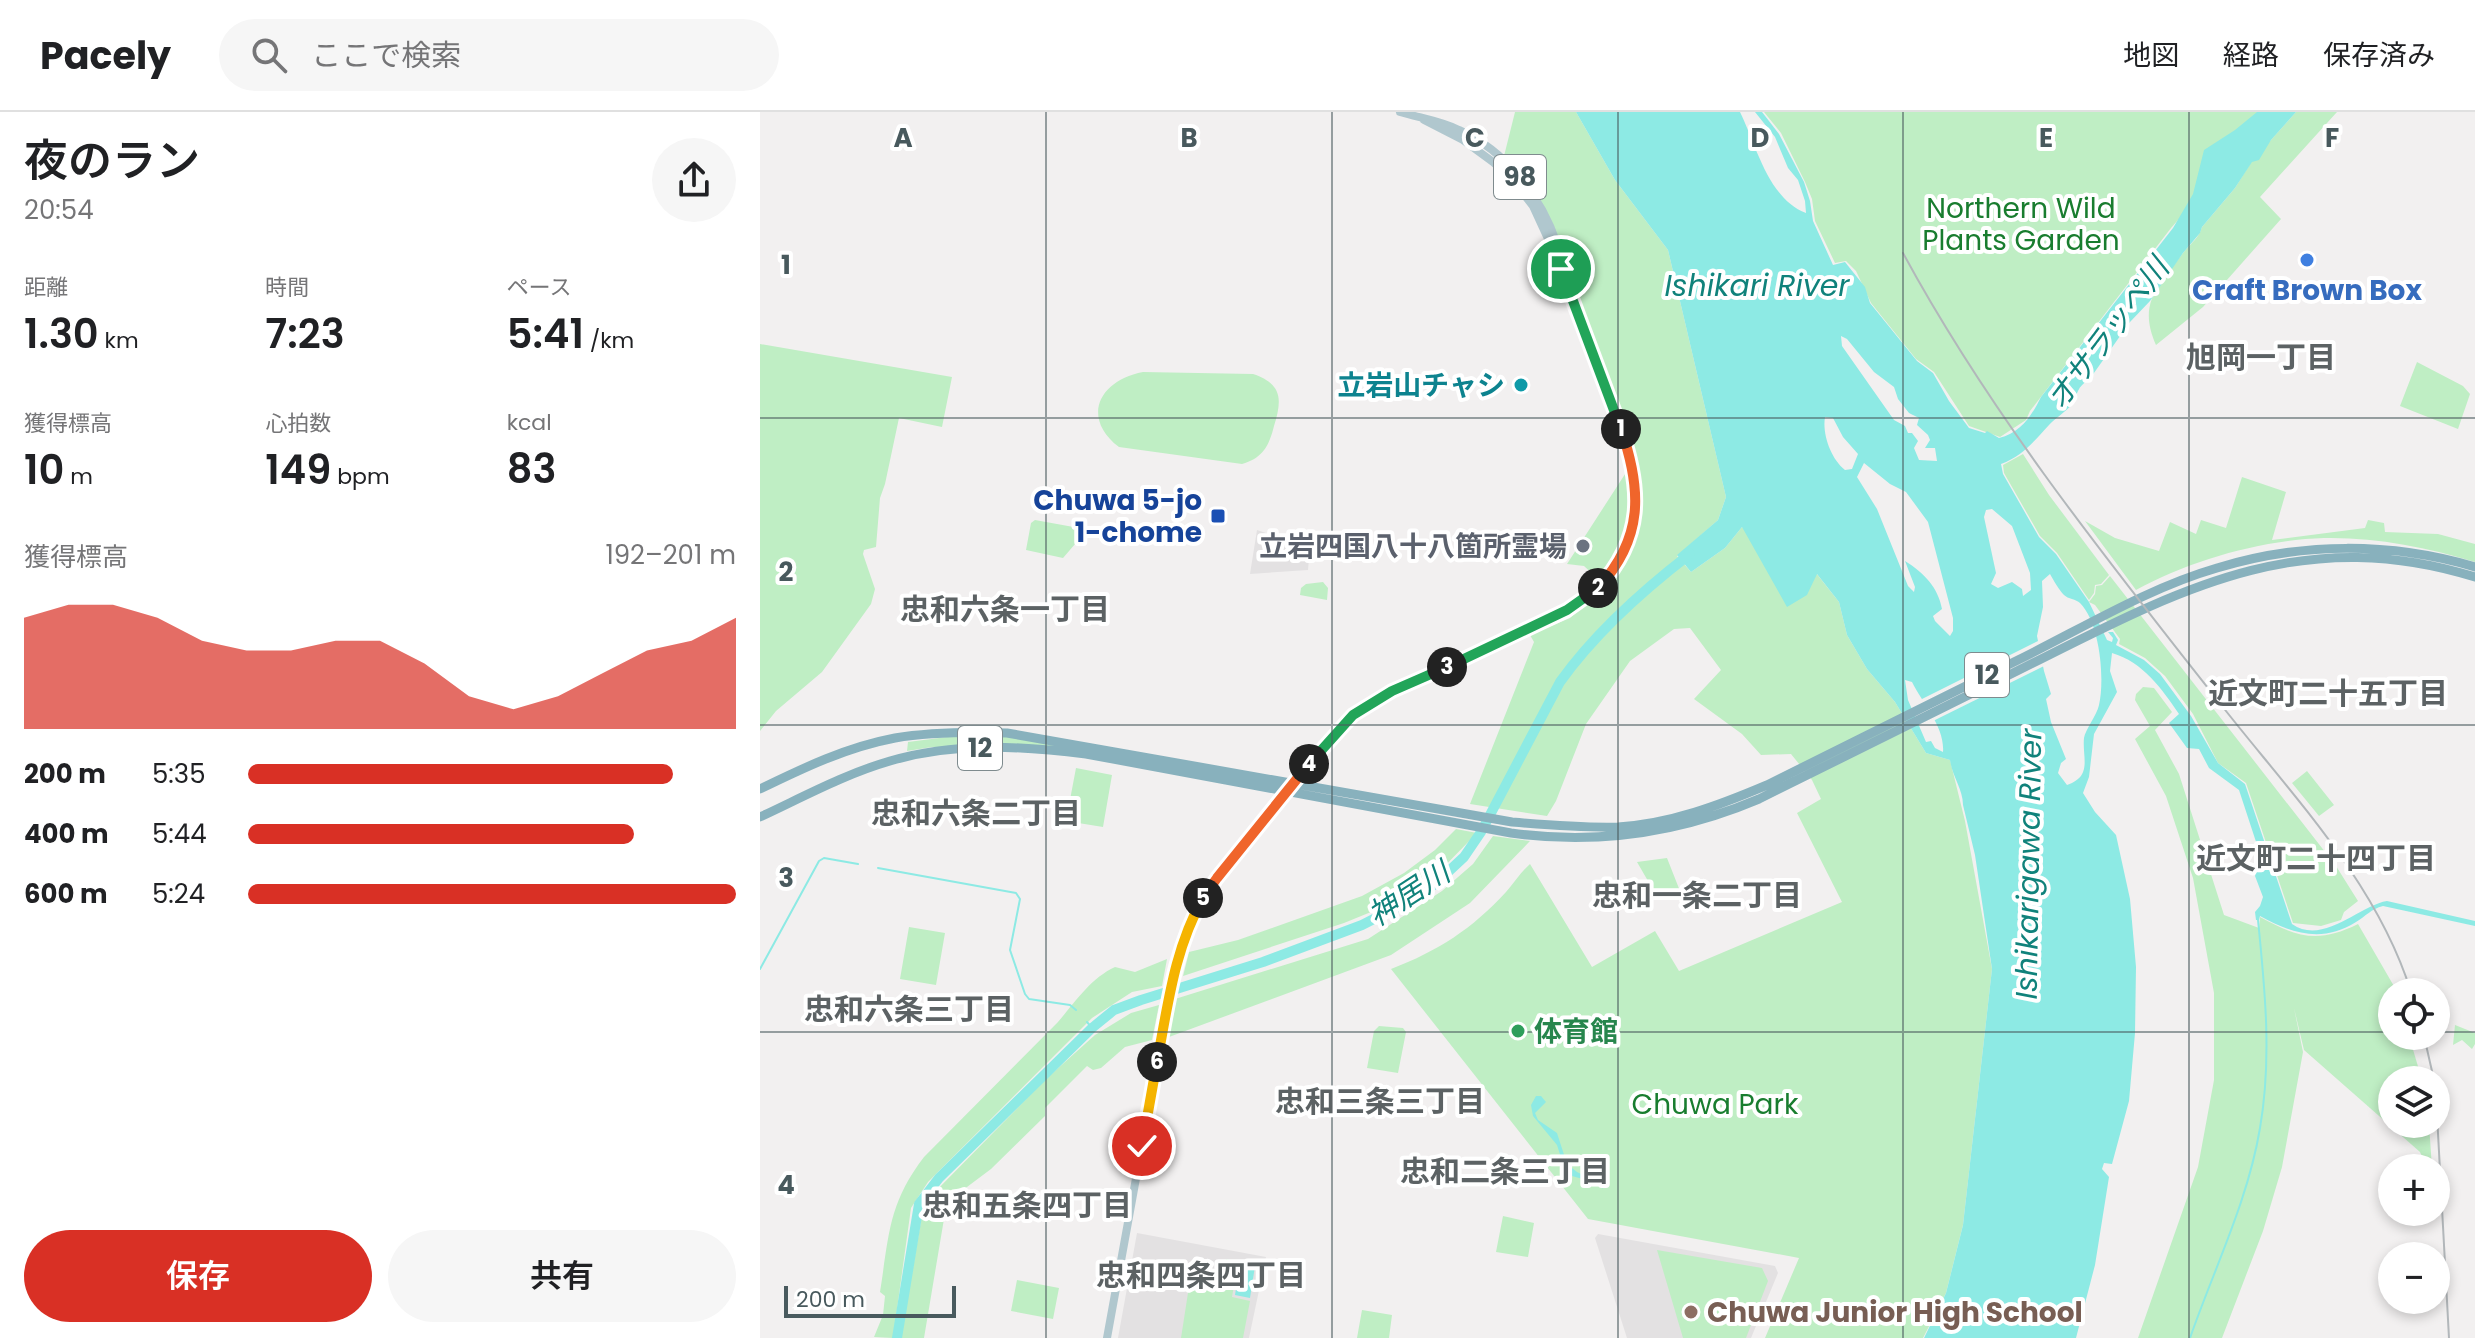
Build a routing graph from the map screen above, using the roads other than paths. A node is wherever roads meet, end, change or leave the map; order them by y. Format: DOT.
graph roads {
  1 [pos="1400,112"];
  2 [pos="2475,567"];
  3 [pos="2475,577"];
  4 [pos="2157,596"];
  5 [pos="1822,762"];
  6 [pos="1293,783"];
  7 [pos="760,789"];
  8 [pos="1284,792"];
  9 [pos="760,817"];
  10 [pos="1472,821"];
  11 [pos="1107,1338"];
  1 -- 6 [label="main road, 98"];
  2 -- 4 [label="highway, 12"];
  3 -- 4 [label="highway, 12"];
  4 -- 5 [label="highway, 12"];
  5 -- 10 [label="highway, 12"];
  5 -- 10 [label="highway, 12"];
  6 -- 7 [label="highway, 12"];
  6 -- 8 [label="main road"];
  6 -- 10 [label="highway, 12"];
  8 -- 9 [label="highway, 12"];
  8 -- 10 [label="highway, 12"];
  8 -- 11 [label="main road"];
}
